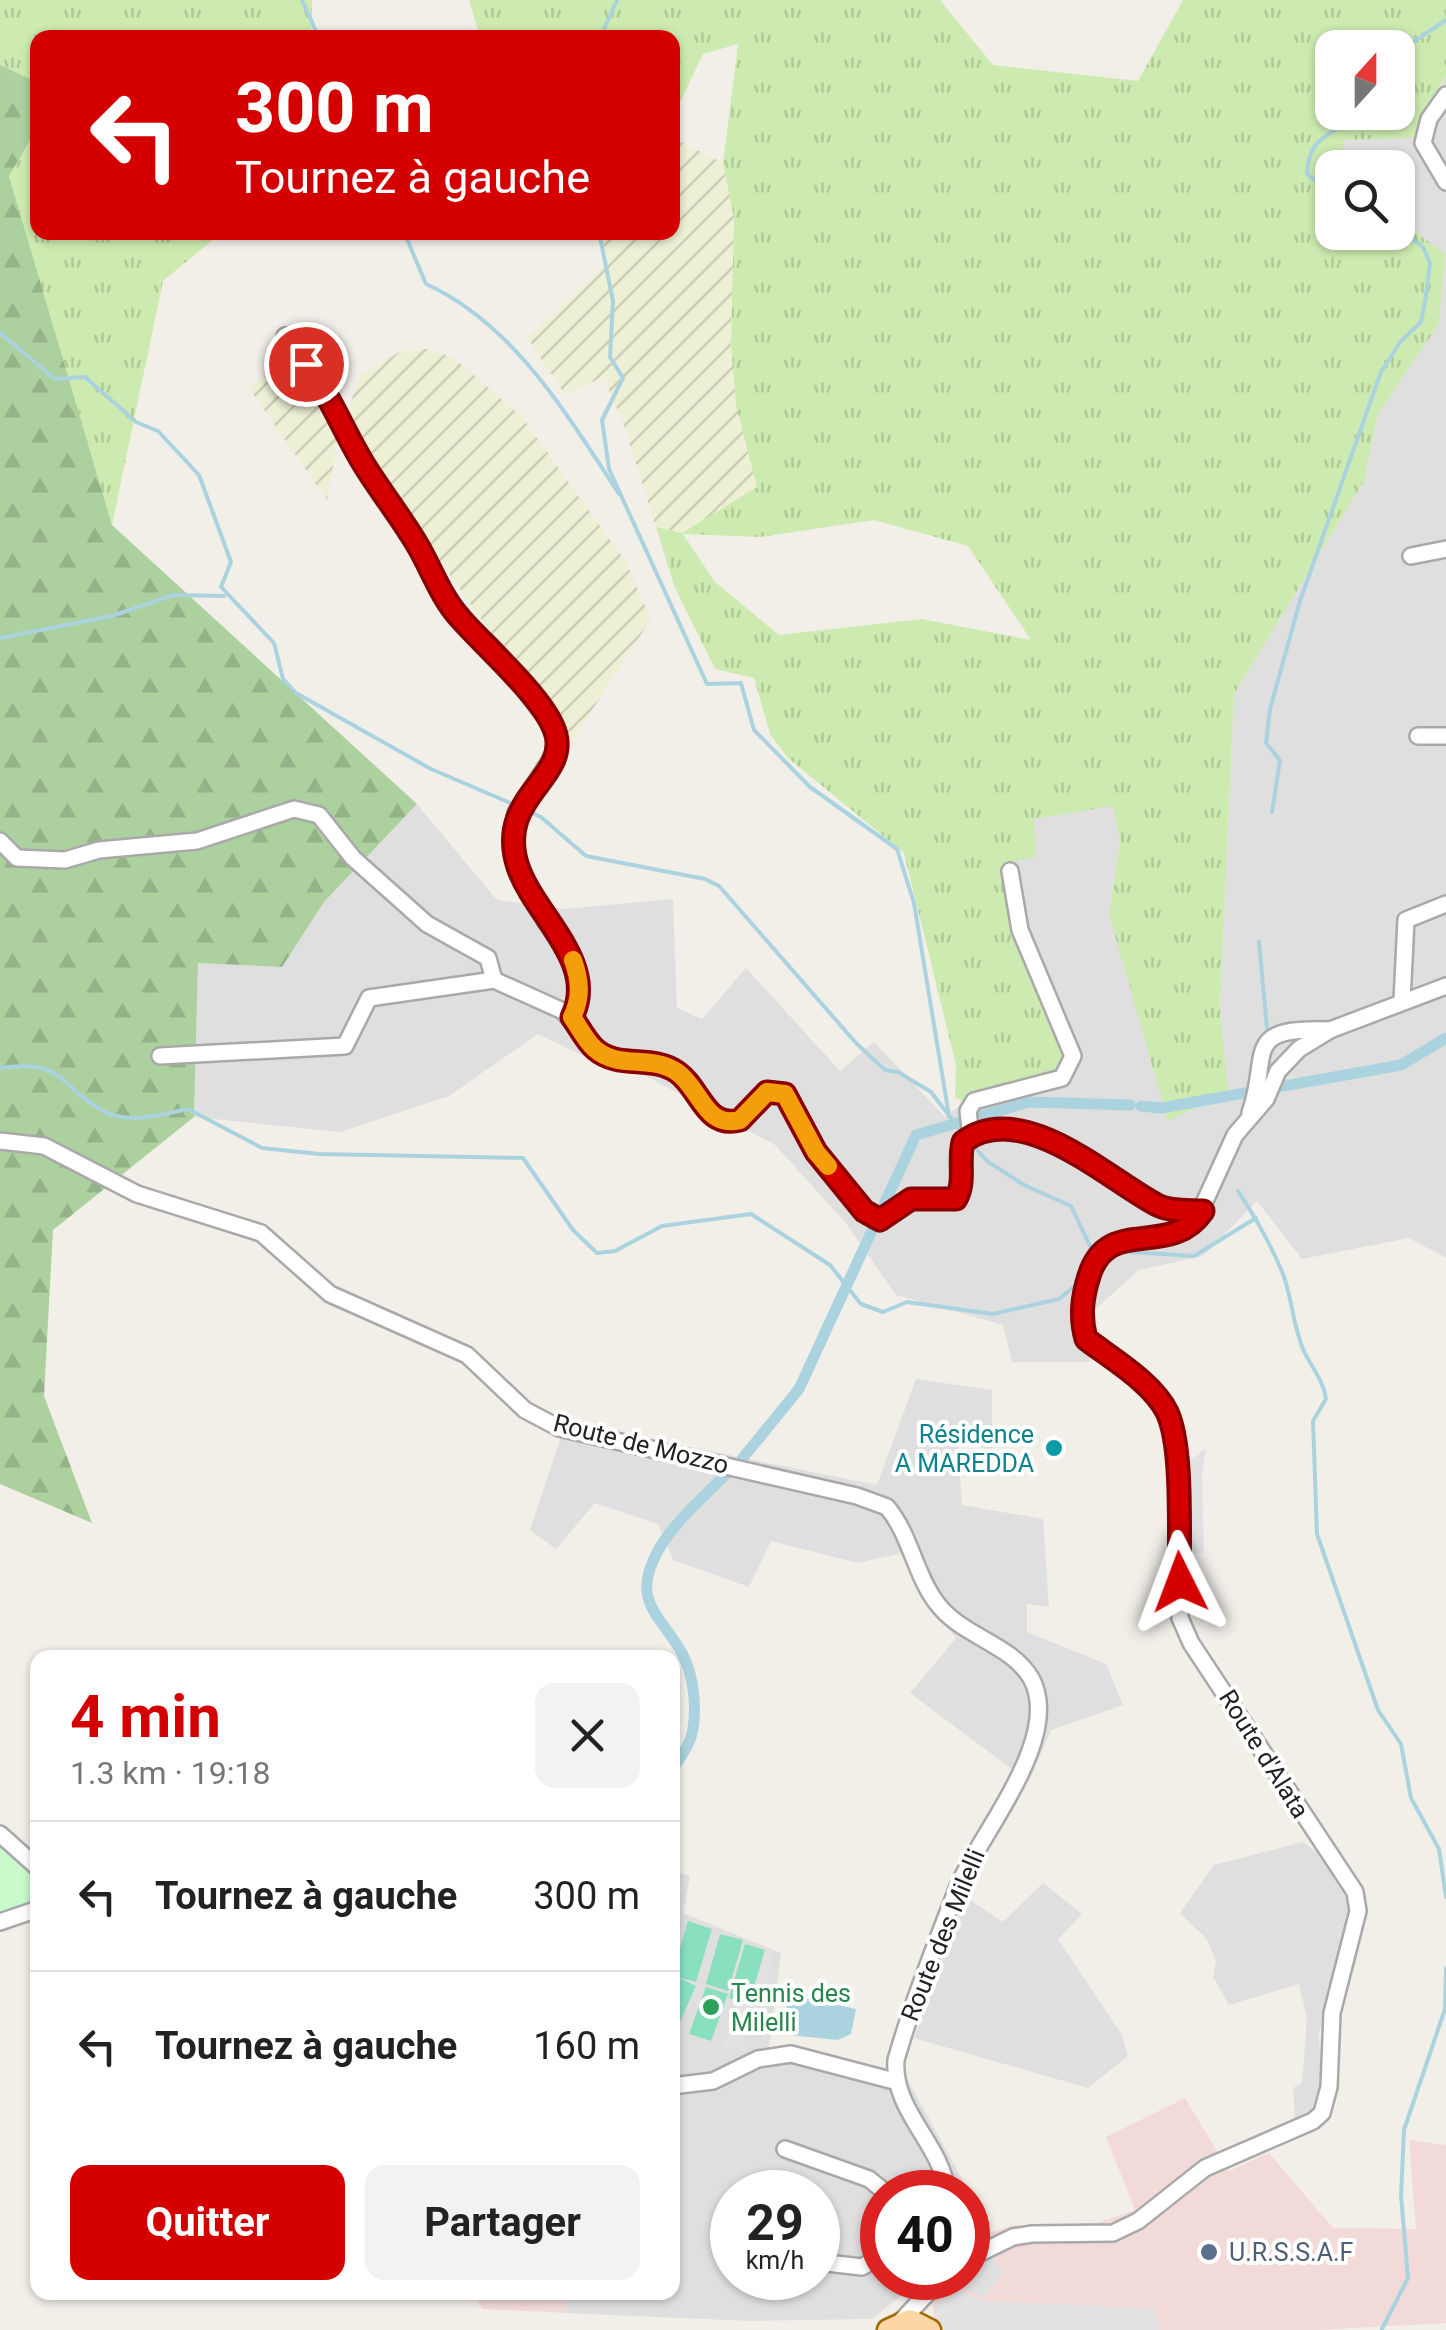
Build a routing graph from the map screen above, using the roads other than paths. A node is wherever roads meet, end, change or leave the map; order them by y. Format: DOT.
graph roads {
  1 [pos="1446,95"];
  2 [pos="1446,182"];
  3 [pos="285,336"];
  4 [pos="1446,549"];
  5 [pos="1412,556"];
  6 [pos="1418,736"];
  7 [pos="1446,736"];
  8 [pos="0,841"];
  9 [pos="1010,872"];
  10 [pos="1446,904"];
  11 [pos="494,980"];
  12 [pos="1446,986"];
  13 [pos="1402,1000"];
  14 [pos="572,1017"];
  15 [pos="1330,1030"];
  16 [pos="160,1056"];
  17 [pos="1258,1058"];
  18 [pos="1278,1071"];
  19 [pos="1247,1122"];
  20 [pos="967,1139"];
  21 [pos="0,1141"];
  22 [pos="1203,1211"];
  23 [pos="878,1502"];
  24 [pos="0,1834"];
  25 [pos="30,1861"];
  26 [pos="30,1912"];
  27 [pos="0,1922"];
  28 [pos="894,2081"];
  29 [pos="680,2085"];
  30 [pos="785,2149"];
  31 [pos="941,2170"];
  32 [pos="860,2177"];
  33 [pos="990,2248"];
  34 [pos="926,2320"];
  35 [pos="895,2325"];
  1 -- 2 [label="street"];
  3 -- 14 [label="street"];
  4 -- 5 [label="street"];
  6 -- 7 [label="street"];
  8 -- 11 [label="street"];
  9 -- 20 [label="street"];
  10 -- 13 [label="street"];
  11 -- 14 [label="street"];
  11 -- 16 [label="street"];
  12 -- 13 [label="street"];
  13 -- 15 [label="street"];
  14 -- 20 [label="street"];
  15 -- 17 [label="street"];
  15 -- 18 [label="street"];
  17 -- 18 [label="street"];
  17 -- 19 [label="street"];
  18 -- 19 [label="street"];
  19 -- 22 [label="street"];
  20 -- 22 [label="street"];
  21 -- 23 [label="street, Route de Mozzo"];
  22 -- 33 [label="street, Route d'Alata"];
  23 -- 28 [label="street, Route des Milelli"];
  24 -- 25 [label="street"];
  26 -- 27 [label="street"];
  28 -- 29 [label="street"];
  28 -- 31 [label="street"];
  30 -- 32 [label="street"];
  34 -- 35 [label="main road"];
}
